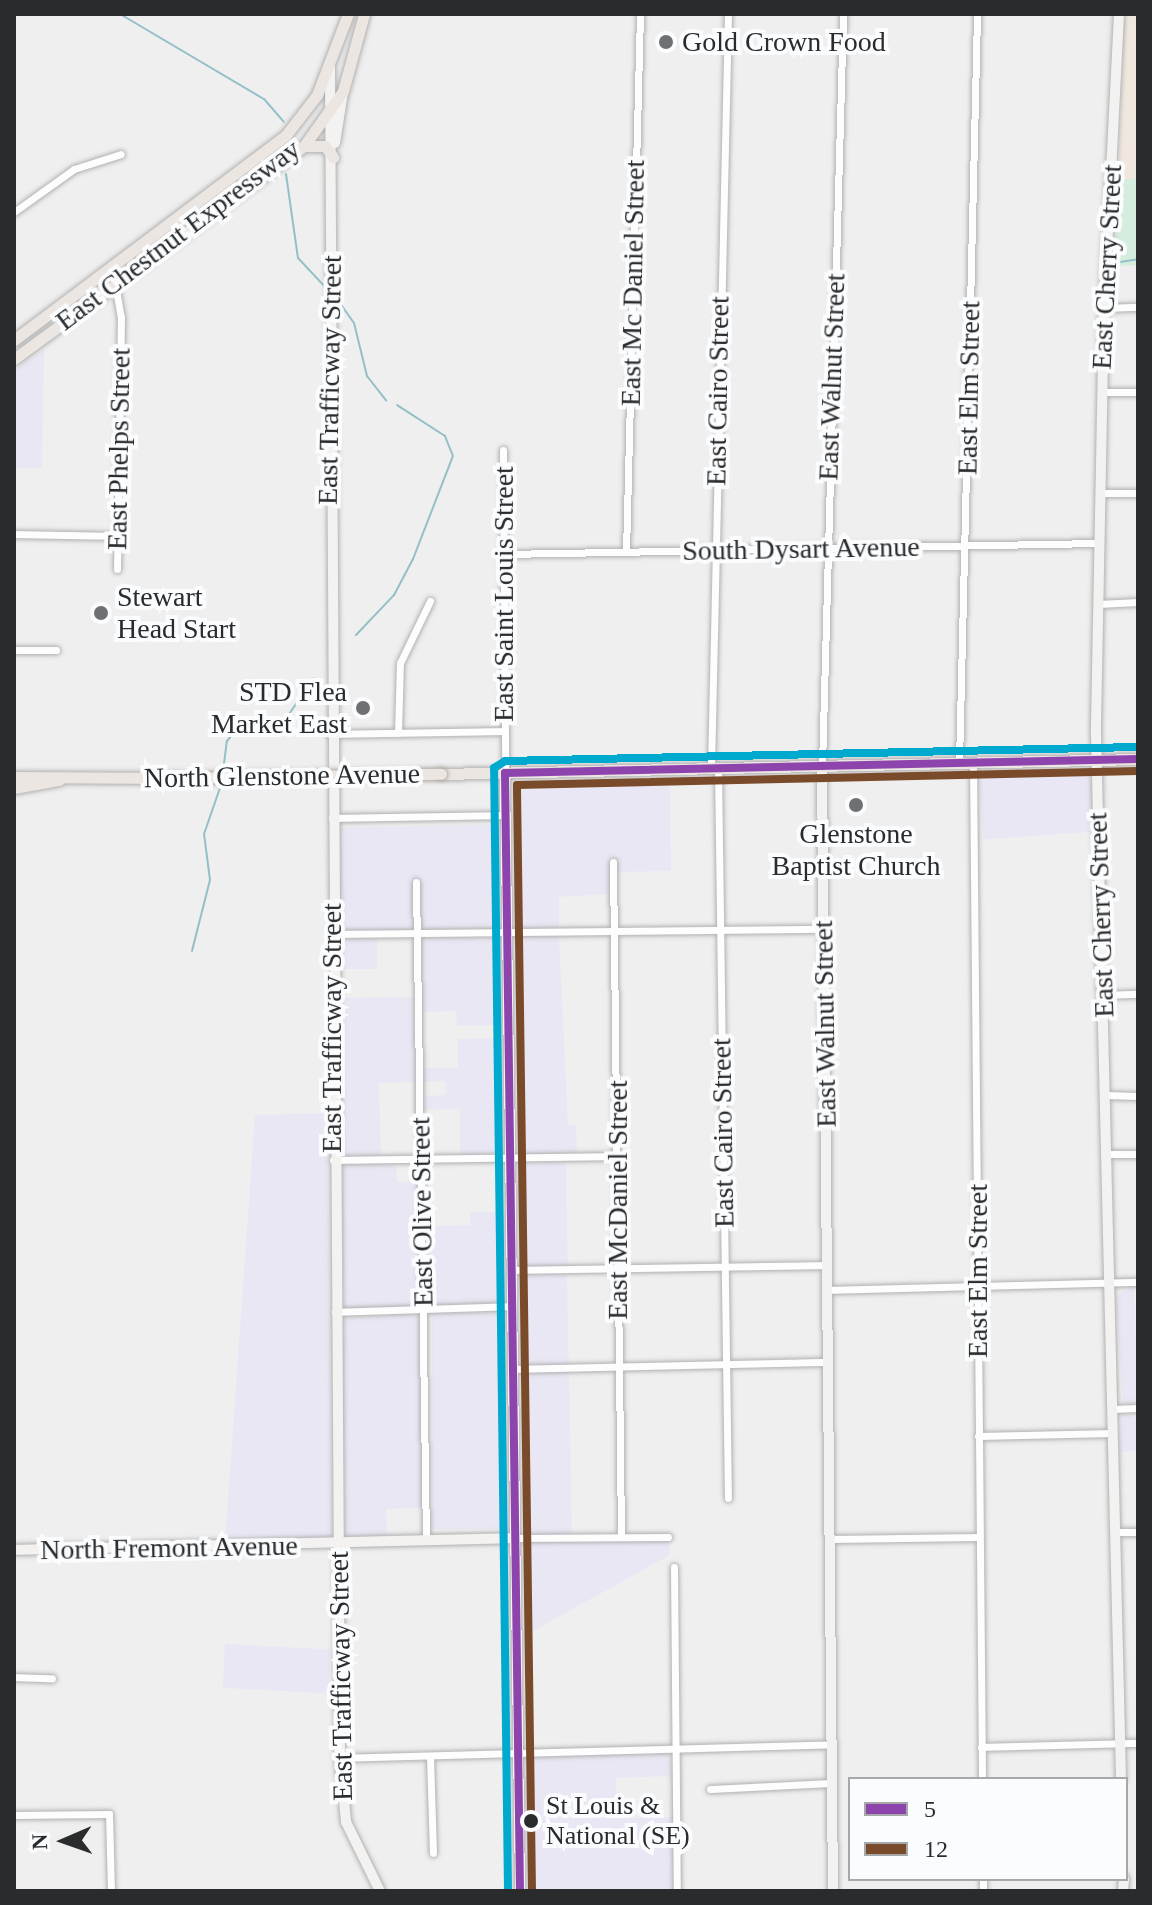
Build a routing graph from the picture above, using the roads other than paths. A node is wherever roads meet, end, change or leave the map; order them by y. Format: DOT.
graph roads {
  1 [pos="348,14"];
  2 [pos="364,14"];
  3 [pos="640,14"];
  4 [pos="728,14"];
  5 [pos="843,14"];
  6 [pos="977,14"];
  7 [pos="1116,14"];
  8 [pos="330,68"];
  9 [pos="343,91"];
  10 [pos="328,112"];
  11 [pos="304,146"];
  12 [pos="121,154"];
  13 [pos="333,157"];
  14 [pos="14,212"];
  15 [pos="114,282"];
  16 [pos="1138,307"];
  17 [pos="1104,308"];
  18 [pos="14,340"];
  19 [pos="14,359"];
  20 [pos="1101,392"];
  21 [pos="1138,392"];
  22 [pos="503,450"];
  23 [pos="1099,493"];
  24 [pos="1138,493"];
  25 [pos="14,534"];
  26 [pos="117,536"];
  27 [pos="1098,543"];
  28 [pos="966,545"];
  29 [pos="828,548"];
  30 [pos="714,550"];
  31 [pos="626,552"];
  32 [pos="504,554"];
  33 [pos="117,569"];
  34 [pos="430,601"];
  35 [pos="1138,602"];
  36 [pos="1098,604"];
  37 [pos="14,650"];
  38 [pos="56,650"];
  39 [pos="504,731"];
  40 [pos="398,733"];
  41 [pos="330,734"];
  42 [pos="1138,759"];
  43 [pos="1097,760"];
  44 [pos="973,762"];
  45 [pos="959,763"];
  46 [pos="822,766"];
  47 [pos="715,768"];
  48 [pos="14,770"];
  49 [pos="505,773"];
  50 [pos="42,776"];
  51 [pos="14,777"];
  52 [pos="59,780"];
  53 [pos="14,788"];
  54 [pos="505,815"];
  55 [pos="330,818"];
  56 [pos="613,862"];
  57 [pos="416,882"];
  58 [pos="721,929"];
  59 [pos="824,929"];
  60 [pos="615,930"];
  61 [pos="507,932"];
  62 [pos="331,934"];
  63 [pos="417,934"];
  64 [pos="1138,994"];
  65 [pos="1102,995"];
  66 [pos="1106,1095"];
  67 [pos="1138,1096"];
  68 [pos="1107,1154"];
  69 [pos="1138,1154"];
  70 [pos="619,1156"];
  71 [pos="421,1158"];
  72 [pos="511,1158"];
  73 [pos="333,1160"];
  74 [pos="828,1265"];
  75 [pos="617,1266"];
  76 [pos="724,1267"];
  77 [pos="512,1270"];
  78 [pos="1138,1282"];
  79 [pos="1110,1283"];
  80 [pos="978,1287"];
  81 [pos="828,1290"];
  82 [pos="513,1306"];
  83 [pos="424,1310"];
  84 [pos="335,1312"];
  85 [pos="829,1362"];
  86 [pos="726,1365"];
  87 [pos="618,1366"];
  88 [pos="514,1369"];
  89 [pos="1138,1408"];
  90 [pos="1112,1409"];
  91 [pos="1113,1433"];
  92 [pos="978,1436"];
  93 [pos="728,1498"];
  94 [pos="1115,1532"];
  95 [pos="1138,1532"];
  96 [pos="621,1537"];
  97 [pos="668,1537"];
  98 [pos="979,1537"];
  99 [pos="516,1538"];
  100 [pos="830,1539"];
  101 [pos="426,1541"];
  102 [pos="338,1546"];
  103 [pos="14,1550"];
  104 [pos="674,1567"];
  105 [pos="14,1677"];
  106 [pos="52,1678"];
  107 [pos="1138,1743"];
  108 [pos="832,1744"];
  109 [pos="1120,1744"];
  110 [pos="676,1747"];
  111 [pos="981,1747"];
  112 [pos="518,1753"];
  113 [pos="430,1757"];
  114 [pos="340,1758"];
  115 [pos="982,1777"];
  116 [pos="1121,1777"];
  117 [pos="832,1783"];
  118 [pos="710,1789"];
  119 [pos="14,1815"];
  120 [pos="433,1853"];
  121 [pos="111,1891"];
  122 [pos="380,1891"];
  123 [pos="520,1891"];
  124 [pos="677,1891"];
  125 [pos="833,1891"];
  1 -- 8 [label="main road, East Chestnut Expressway"];
  2 -- 9 [label="main road, East Chestnut Expressway"];
  3 -- 31 [label="street, East Mc Daniel Street"];
  4 -- 30 [label="street, East Cairo Street"];
  5 -- 29 [label="street, East Walnut Street"];
  6 -- 28 [label="street, East Elm Street"];
  7 -- 17 [label="street, East Cherry Street"];
  8 -- 10 [label="street, East Trafficway Street"];
  8 -- 18 [label="main road, East Chestnut Expressway"];
  9 -- 10 [label="main road, East Chestnut Expressway"];
  9 -- 13 [label="street, East Trafficway Street"];
  10 -- 11 [label="main road, East Chestnut Expressway"];
  10 -- 13 [label="street, East Trafficway Street"];
  11 -- 13 [label="main road"];
  11 -- 15 [label="main road, East Chestnut Expressway"];
  12 -- 14 [label="street"];
  13 -- 41 [label="street, East Trafficway Street"];
  15 -- 19 [label="main road, East Chestnut Expressway"];
  15 -- 26 [label="street, East Phelps Street"];
  16 -- 17 [label="street"];
  17 -- 20 [label="street, East Cherry Street"];
  20 -- 21 [label="street"];
  20 -- 23 [label="street, East Cherry Street"];
  22 -- 32 [label="street, East Saint Louis Street"];
  23 -- 24 [label="street"];
  23 -- 27 [label="street, East Cherry Street"];
  25 -- 26 [label="street"];
  26 -- 33 [label="street, East Phelps Street"];
  27 -- 28 [label="street, South Dysart Avenue"];
  27 -- 36 [label="street, East Cherry Street"];
  28 -- 29 [label="street, South Dysart Avenue"];
  28 -- 45 [label="street, East Elm Street"];
  29 -- 30 [label="street, South Dysart Avenue"];
  29 -- 46 [label="street, East Walnut Street"];
  30 -- 31 [label="street, South Dysart Avenue"];
  30 -- 47 [label="street, East Cairo Street"];
  31 -- 32 [label="street, South Dysart Avenue"];
  32 -- 39 [label="street, East Saint Louis Street"];
  34 -- 40 [label="street"];
  35 -- 36 [label="street"];
  36 -- 43 [label="street, East Cherry Street"];
  37 -- 38 [label="street"];
  39 -- 40 [label="street"];
  39 -- 49 [label="street, East Saint Louis Street"];
  40 -- 41 [label="street"];
  41 -- 55 [label="street, East Trafficway Street"];
  42 -- 43 [label="main road, North Glenstone Avenue"];
  43 -- 44 [label="main road, North Glenstone Avenue"];
  43 -- 65 [label="street, East Cherry Street"];
  44 -- 45 [label="main road, North Glenstone Avenue"];
  44 -- 80 [label="street, East Elm Street"];
  45 -- 46 [label="main road, North Glenstone Avenue"];
  46 -- 47 [label="main road, North Glenstone Avenue"];
  46 -- 59 [label="street, East Walnut Street"];
  47 -- 49 [label="main road, North Glenstone Avenue"];
  47 -- 58 [label="street, East Cairo Street"];
  48 -- 50 [label="main road"];
  49 -- 52 [label="main road, North Glenstone Avenue, bridge"];
  49 -- 54 [label="street, East Saint Louis Street"];
  50 -- 51 [label="main road, North Glenstone Avenue"];
  50 -- 52 [label="main road, North Glenstone Avenue"];
  52 -- 53 [label="main road, North Glenstone Avenue"];
  54 -- 55 [label="street"];
  54 -- 61 [label="street, East Saint Louis Street"];
  55 -- 62 [label="street, East Trafficway Street"];
  56 -- 60 [label="street, East McDaniel Street"];
  57 -- 63 [label="street, East Olive Street"];
  58 -- 59 [label="street"];
  58 -- 60 [label="street"];
  58 -- 76 [label="street, East Cairo Street"];
  59 -- 74 [label="street, East Walnut Street"];
  60 -- 61 [label="street"];
  60 -- 70 [label="street, East McDaniel Street"];
  61 -- 63 [label="street"];
  61 -- 72 [label="street, East Saint Louis Street"];
  62 -- 63 [label="street"];
  62 -- 73 [label="street, East Trafficway Street"];
  63 -- 71 [label="street, East Olive Street"];
  64 -- 65 [label="street"];
  65 -- 66 [label="street, East Cherry Street"];
  66 -- 67 [label="street"];
  66 -- 68 [label="street, East Cherry Street"];
  68 -- 69 [label="street"];
  68 -- 79 [label="street, East Cherry Street"];
  70 -- 72 [label="street"];
  70 -- 75 [label="street, East McDaniel Street"];
  71 -- 72 [label="street"];
  71 -- 73 [label="street"];
  71 -- 83 [label="street, East Olive Street"];
  72 -- 77 [label="street, East Saint Louis Street"];
  73 -- 84 [label="street, East Trafficway Street"];
  74 -- 76 [label="street"];
  74 -- 81 [label="street, East Walnut Street"];
  75 -- 76 [label="street"];
  75 -- 77 [label="street"];
  75 -- 87 [label="street, East McDaniel Street"];
  76 -- 86 [label="street, East Cairo Street"];
  77 -- 82 [label="street, East Saint Louis Street"];
  78 -- 79 [label="street"];
  79 -- 80 [label="street"];
  79 -- 90 [label="street, East Cherry Street"];
  80 -- 81 [label="street"];
  80 -- 92 [label="street, East Elm Street"];
  81 -- 85 [label="street, East Walnut Street"];
  82 -- 83 [label="street"];
  82 -- 88 [label="street, East Saint Louis Street"];
  83 -- 84 [label="street"];
  83 -- 101 [label="street, East Olive Street"];
  84 -- 102 [label="street, East Trafficway Street"];
  85 -- 86 [label="street"];
  85 -- 100 [label="street, East Walnut Street"];
  86 -- 87 [label="street"];
  86 -- 93 [label="street, East Cairo Street"];
  87 -- 88 [label="street"];
  87 -- 96 [label="street, East McDaniel Street"];
  88 -- 99 [label="street, East Saint Louis Street"];
  89 -- 90 [label="street"];
  90 -- 91 [label="street, East Cherry Street"];
  91 -- 92 [label="street"];
  91 -- 94 [label="street, East Cherry Street"];
  92 -- 98 [label="street, East Elm Street"];
  94 -- 95 [label="street"];
  94 -- 109 [label="street, East Cherry Street"];
  96 -- 97 [label="street"];
  96 -- 99 [label="street"];
  98 -- 100 [label="street"];
  98 -- 111 [label="street, East Elm Street"];
  99 -- 101 [label="street, North Fremont Avenue"];
  99 -- 112 [label="street, East Saint Louis Street"];
  100 -- 108 [label="street, East Walnut Street"];
  101 -- 102 [label="street, North Fremont Avenue"];
  102 -- 103 [label="street, North Fremont Avenue"];
  102 -- 114 [label="street, East Trafficway Street"];
  104 -- 110 [label="street"];
  105 -- 106 [label="street"];
  107 -- 109 [label="street"];
  108 -- 110 [label="street"];
  108 -- 117 [label="street, East Walnut Street"];
  109 -- 111 [label="street"];
  109 -- 116 [label="street, East Cherry Street"];
  110 -- 112 [label="street"];
  110 -- 124 [label="street"];
  111 -- 115 [label="street, East Elm Street"];
  112 -- 113 [label="street"];
  112 -- 123 [label="street, East Saint Louis Street"];
  113 -- 114 [label="street"];
  113 -- 120 [label="street"];
  114 -- 122 [label="street, East Trafficway Street"];
  117 -- 118 [label="street"];
  117 -- 125 [label="street, East Walnut Street"];
  119 -- 121 [label="street"];
}
